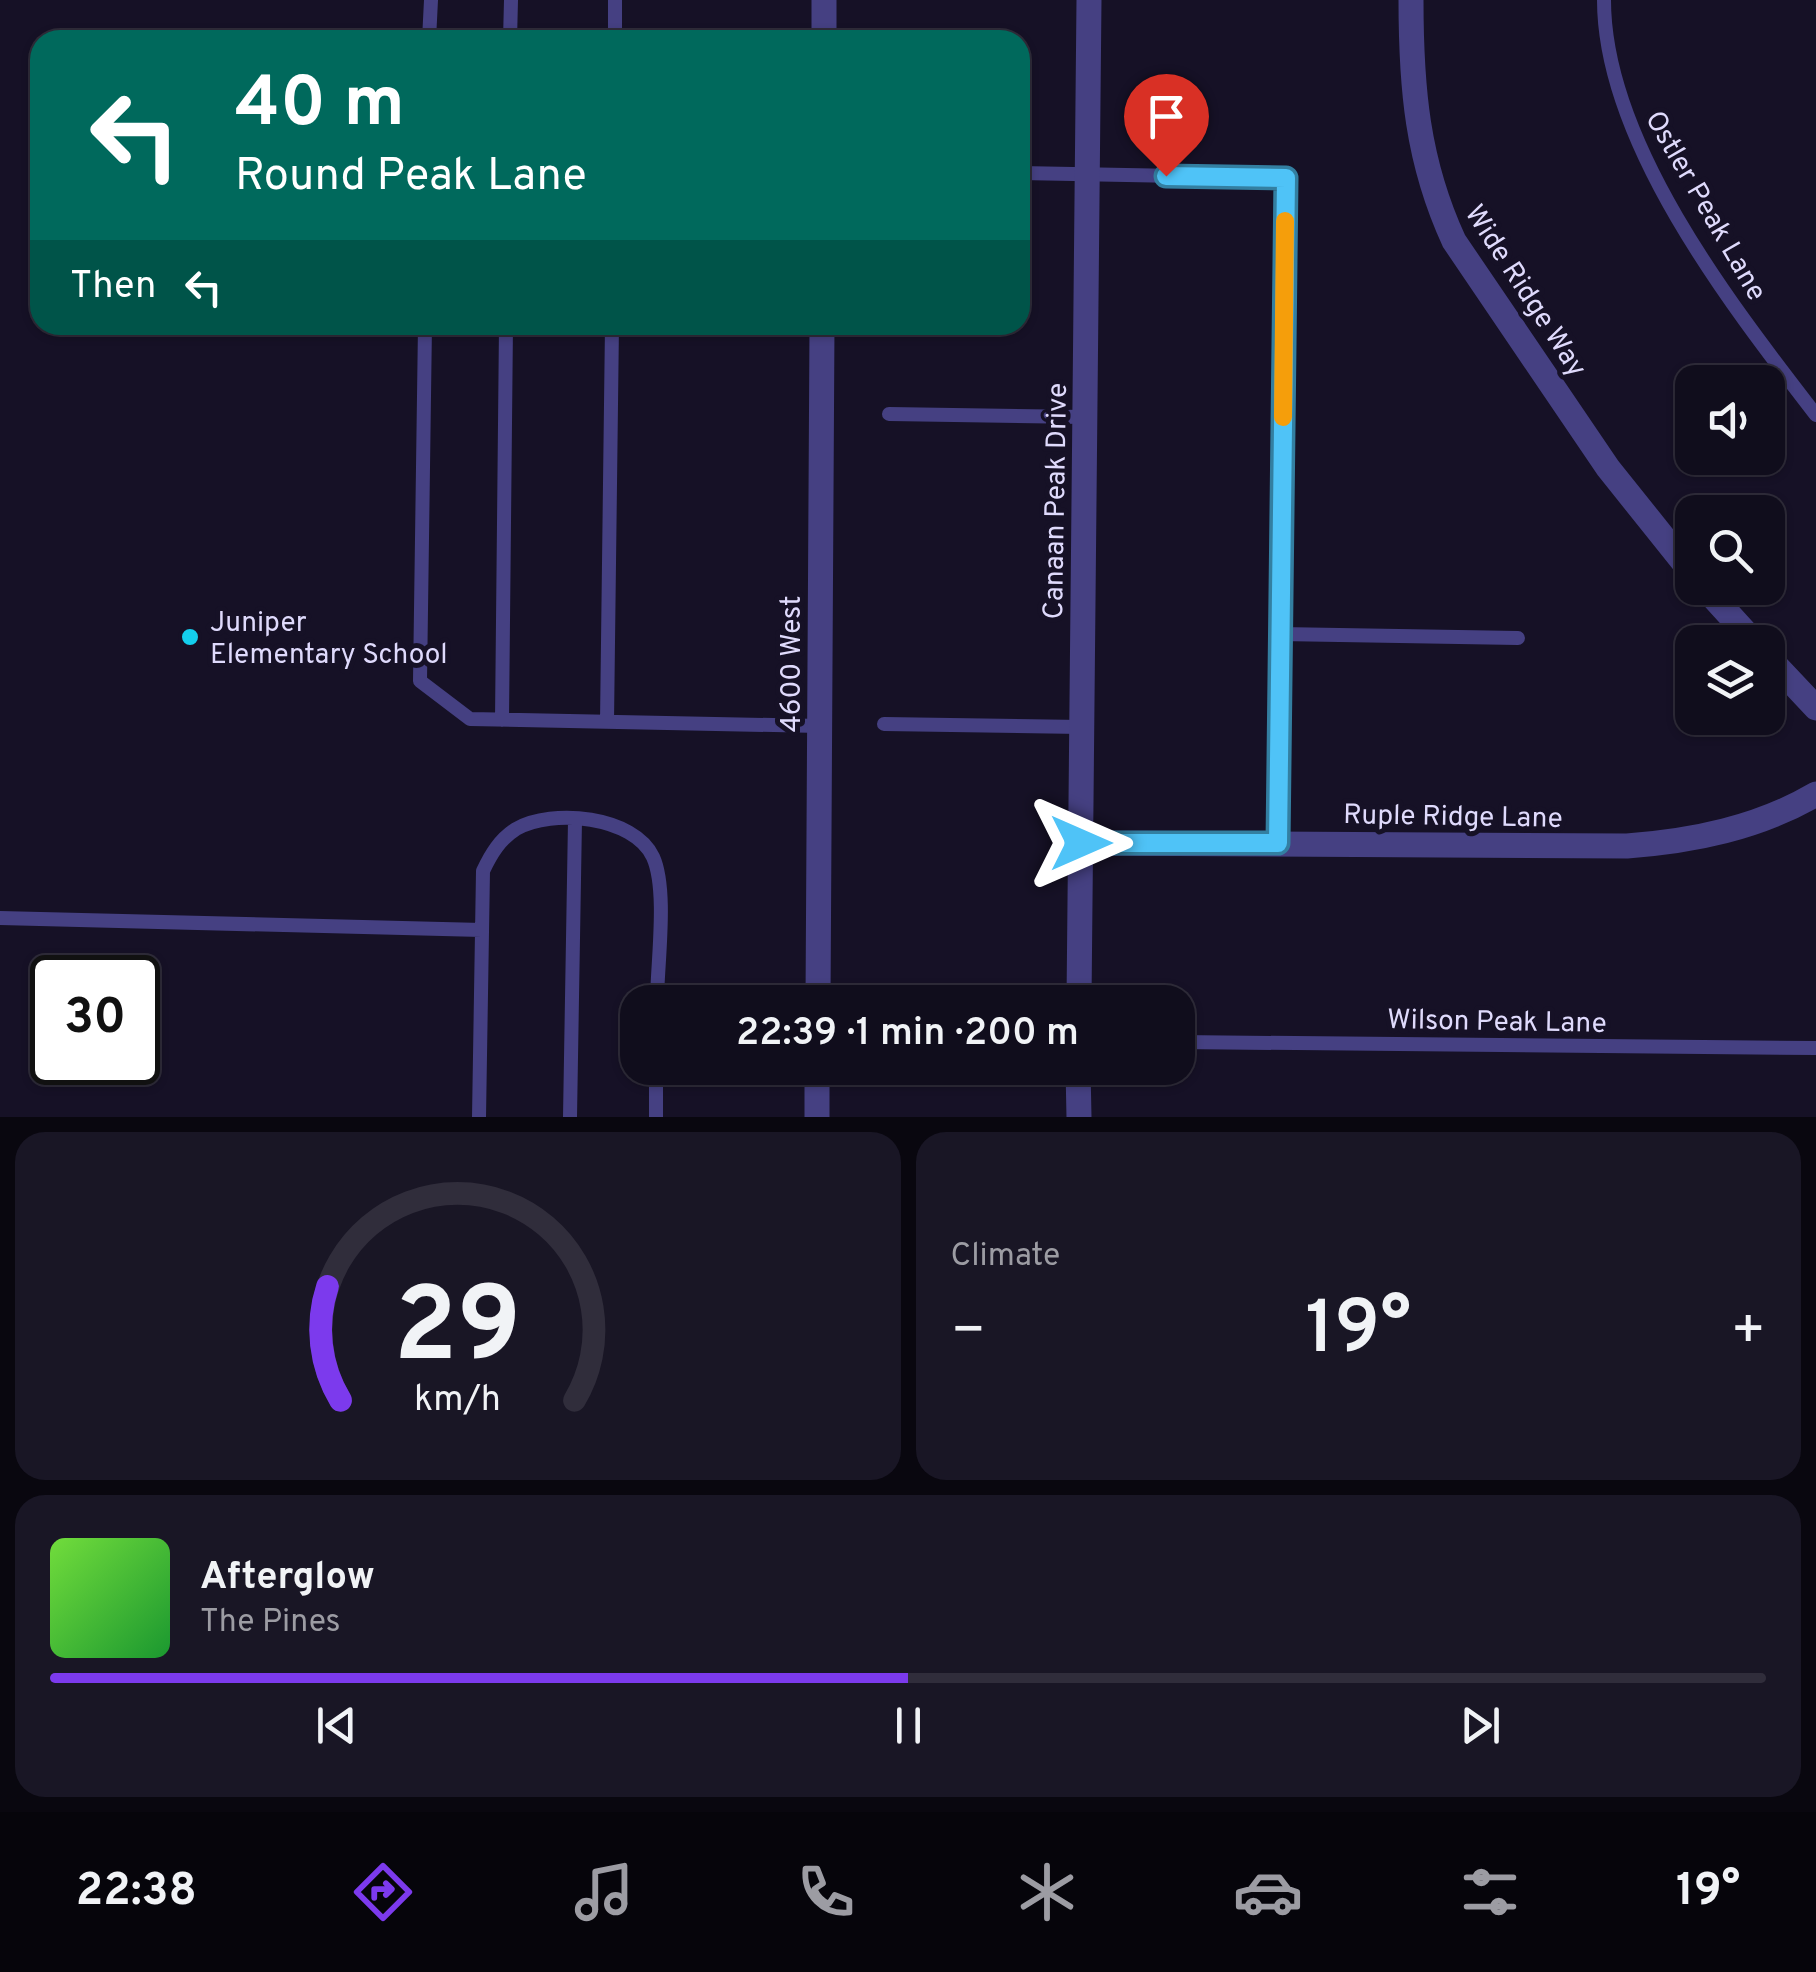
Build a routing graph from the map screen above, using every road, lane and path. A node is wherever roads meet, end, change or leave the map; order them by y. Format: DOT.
graph roads {
  1 [pos="431,0"];
  2 [pos="510,0"];
  3 [pos="616,0"];
  4 [pos="824,0"];
  5 [pos="1089,0"];
  6 [pos="1411,0"];
  7 [pos="1604,0"];
  8 [pos="430,30"];
  9 [pos="510,30"];
  10 [pos="615,30"];
  11 [pos="824,30"];
  12 [pos="1030,173"];
  13 [pos="1087,174"];
  14 [pos="425,335"];
  15 [pos="506,335"];
  16 [pos="612,335"];
  17 [pos="822,335"];
  18 [pos="888,414"];
  19 [pos="1816,414"];
  20 [pos="1084,417"];
  21 [pos="1675,551"];
  22 [pos="1720,605"];
  23 [pos="1739,625"];
  24 [pos="1280,634"];
  25 [pos="1518,638"];
  26 [pos="1785,675"];
  27 [pos="1816,708"];
  28 [pos="502,720"];
  29 [pos="607,722"];
  30 [pos="884,724"];
  31 [pos="820,726"];
  32 [pos="1082,726"];
  33 [pos="1816,794"];
  34 [pos="575,820"];
  35 [pos="1081,843"];
  36 [pos="1278,843"];
  37 [pos="0,918"];
  38 [pos="482,930"];
  39 [pos="657,985"];
  40 [pos="818,985"];
  41 [pos="1079,985"];
  42 [pos="1195,1042"];
  43 [pos="1816,1048"];
  44 [pos="656,1085"];
  45 [pos="818,1085"];
  46 [pos="1078,1085"];
  47 [pos="479,1117"];
  48 [pos="570,1117"];
  49 [pos="656,1117"];
  50 [pos="817,1117"];
  51 [pos="1079,1117"];
  1 -- 8 [label="lane"];
  2 -- 9 [label="lane"];
  3 -- 10 [label="lane"];
  4 -- 11 [label="street"];
  5 -- 13 [label="street, Canaan Peak Drive"];
  6 -- 21 [label="street, Wide Ridge Way"];
  7 -- 19 [label="lane, Ostler Peak Lane"];
  12 -- 13 [label="lane"];
  13 -- 20 [label="street, Canaan Peak Drive"];
  13 -- 24 [label="lane"];
  14 -- 28 [label="lane"];
  15 -- 28 [label="lane"];
  16 -- 29 [label="lane"];
  17 -- 31 [label="street, 4600 West"];
  18 -- 20 [label="lane"];
  20 -- 32 [label="street, Canaan Peak Drive"];
  22 -- 23 [label="street"];
  24 -- 25 [label="lane"];
  24 -- 36 [label="lane"];
  26 -- 27 [label="street"];
  28 -- 29 [label="lane"];
  29 -- 31 [label="lane"];
  30 -- 32 [label="lane"];
  31 -- 40 [label="street, 4600 West"];
  32 -- 35 [label="street, Canaan Peak Drive"];
  33 -- 36 [label="street, Ruple Ridge Lane"];
  34 -- 38 [label="lane"];
  34 -- 39 [label="lane"];
  34 -- 48 [label="lane"];
  35 -- 36 [label="street, Ruple Ridge Lane"];
  35 -- 41 [label="street, Canaan Peak Drive"];
  37 -- 38 [label="lane"];
  38 -- 47 [label="lane"];
  42 -- 43 [label="lane, Wilson Peak Lane"];
  44 -- 49 [label="lane"];
  45 -- 50 [label="street"];
  46 -- 51 [label="street"];
}
